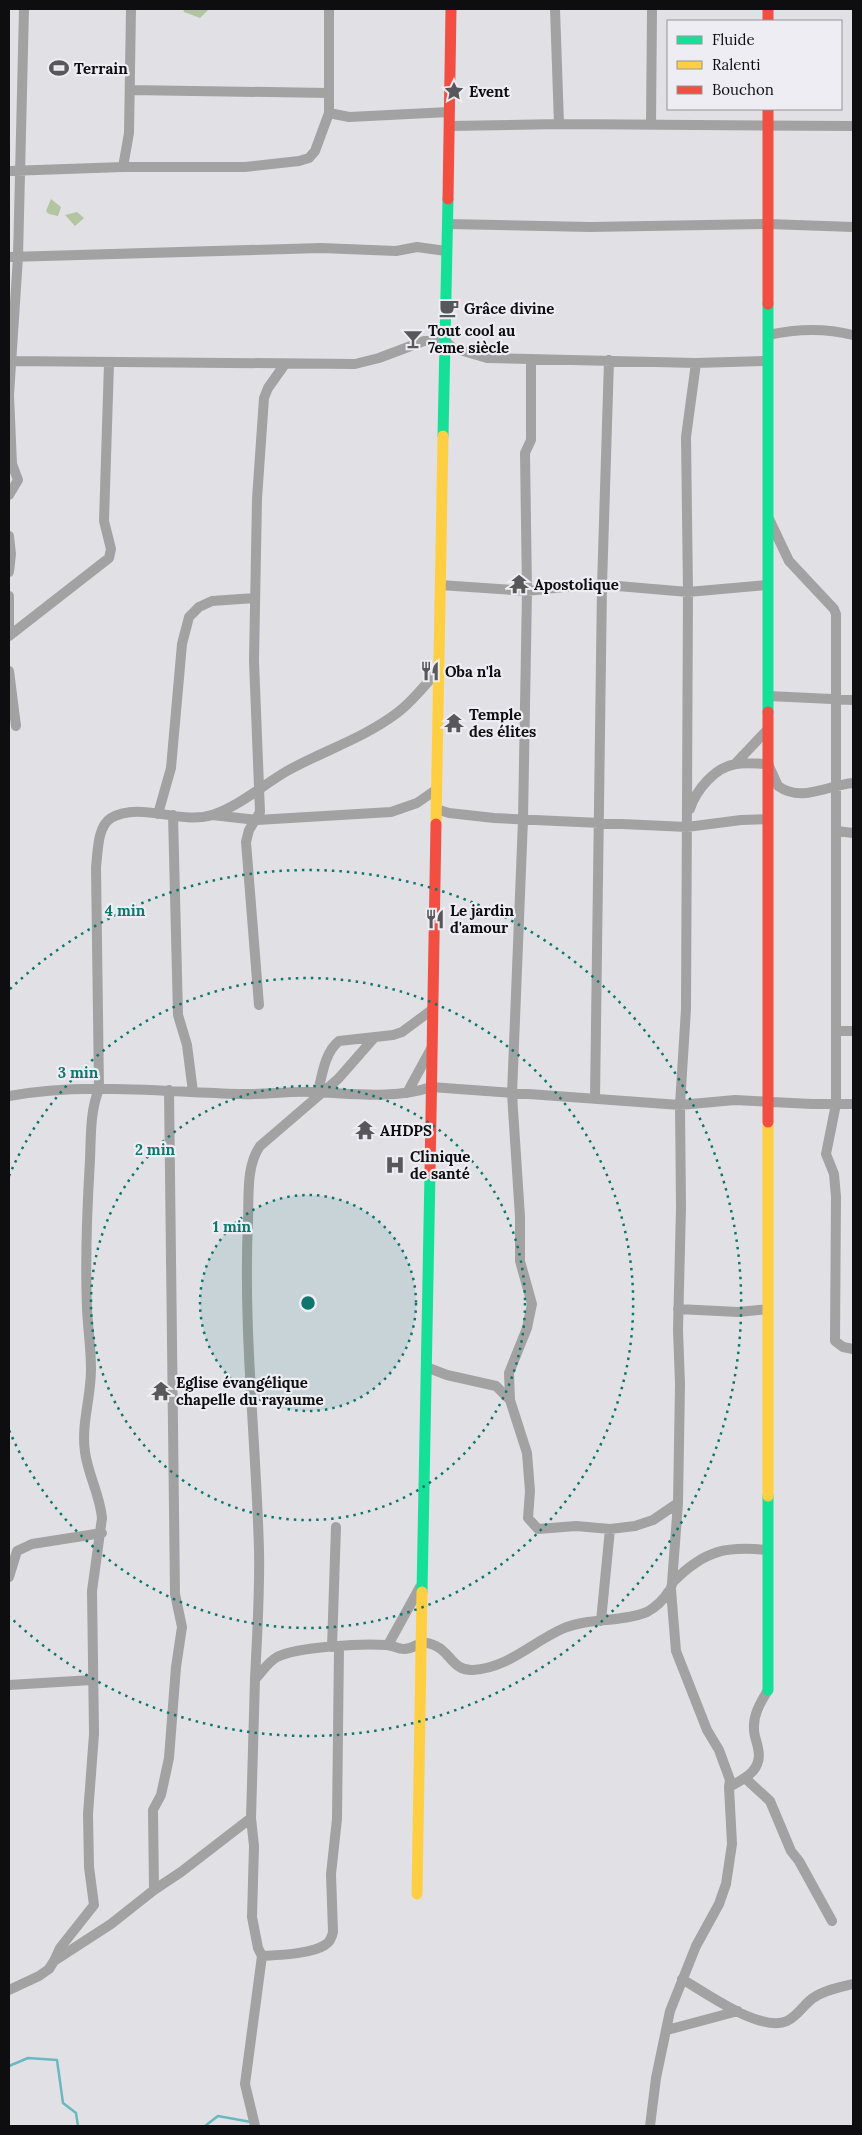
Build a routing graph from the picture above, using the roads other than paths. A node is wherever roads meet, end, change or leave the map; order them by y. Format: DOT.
graph roads {
  1 [pos="24,9"];
  2 [pos="131,9"];
  3 [pos="329,9"];
  4 [pos="451,9"];
  5 [pos="555,9"];
  6 [pos="652,9"];
  7 [pos="130,90"];
  8 [pos="328,93"];
  9 [pos="768,110"];
  10 [pos="449,112"];
  11 [pos="329,113"];
  12 [pos="558,124"];
  13 [pos="651,124"];
  14 [pos="768,125"];
  15 [pos="448,126"];
  16 [pos="853,126"];
  17 [pos="123,167"];
  18 [pos="14,171"];
  19 [pos="447,224"];
  20 [pos="768,224"];
  21 [pos="853,227"];
  22 [pos="446,251"];
  23 [pos="13,257"];
  24 [pos="853,334"];
  25 [pos="768,335"];
  26 [pos="445,341"];
  27 [pos="531,359"];
  28 [pos="592,360"];
  29 [pos="609,360"];
  30 [pos="10,361"];
  31 [pos="768,361"];
  32 [pos="110,363"];
  33 [pos="696,363"];
  34 [pos="284,364"];
  35 [pos="608,380"];
  36 [pos="9,495"];
  37 [pos="768,516"];
  38 [pos="9,536"];
  39 [pos="768,551"];
  40 [pos="789,561"];
  41 [pos="9,572"];
  42 [pos="440,585"];
  43 [pos="768,585"];
  44 [pos="602,586"];
  45 [pos="527,591"];
  46 [pos="688,592"];
  47 [pos="9,596"];
  48 [pos="255,598"];
  49 [pos="9,635"];
  50 [pos="439,669"];
  51 [pos="9,672"];
  52 [pos="768,696"];
  53 [pos="853,700"];
  54 [pos="835,701"];
  55 [pos="16,726"];
  56 [pos="768,729"];
  57 [pos="736,764"];
  58 [pos="768,764"];
  59 [pos="853,783"];
  60 [pos="837,784"];
  61 [pos="261,787"];
  62 [pos="437,789"];
  63 [pos="436,809"];
  64 [pos="158,814"];
  65 [pos="173,815"];
  66 [pos="211,815"];
  67 [pos="768,819"];
  68 [pos="257,820"];
  69 [pos="522,820"];
  70 [pos="688,822"];
  71 [pos="599,823"];
  72 [pos="837,831"];
  73 [pos="853,833"];
  74 [pos="259,1005"];
  75 [pos="433,1009"];
  76 [pos="837,1031"];
  77 [pos="853,1031"];
  78 [pos="374,1038"];
  79 [pos="432,1048"];
  80 [pos="431,1087"];
  81 [pos="99,1089"];
  82 [pos="168,1090"];
  83 [pos="193,1092"];
  84 [pos="320,1092"];
  85 [pos="407,1093"];
  86 [pos="512,1094"];
  87 [pos="9,1096"];
  88 [pos="594,1100"];
  89 [pos="768,1101"];
  90 [pos="836,1104"];
  91 [pos="853,1104"];
  92 [pos="680,1105"];
  93 [pos="678,1309"];
  94 [pos="768,1309"];
  95 [pos="853,1349"];
  96 [pos="426,1367"];
  97 [pos="510,1400"];
  98 [pos="678,1503"];
  99 [pos="336,1526"];
  100 [pos="610,1529"];
  101 [pos="102,1533"];
  102 [pos="768,1550"];
  103 [pos="9,1577"];
  104 [pos="422,1581"];
  105 [pos="671,1586"];
  106 [pos="601,1621"];
  107 [pos="421,1642"];
  108 [pos="388,1645"];
  109 [pos="336,1647"];
  110 [pos="255,1679"];
  111 [pos="92,1680"];
  112 [pos="9,1685"];
  113 [pos="768,1690"];
  114 [pos="745,1778"];
  115 [pos="730,1787"];
  116 [pos="251,1818"];
  117 [pos="154,1890"];
  118 [pos="417,1894"];
  119 [pos="832,1921"];
  120 [pos="262,1956"];
  121 [pos="54,1961"];
  122 [pos="682,1979"];
  123 [pos="853,1984"];
  124 [pos="9,1990"];
  125 [pos="738,2011"];
  126 [pos="667,2030"];
  127 [pos="255,2126"];
  128 [pos="650,2126"];
  1 -- 18 [label="street"];
  2 -- 7 [label="street"];
  3 -- 8 [label="street"];
  4 -- 10 [label="street"];
  5 -- 12 [label="street"];
  6 -- 13 [label="street"];
  7 -- 8 [label="street"];
  7 -- 17 [label="street"];
  8 -- 11 [label="street"];
  9 -- 14 [label="street"];
  10 -- 11 [label="street"];
  10 -- 15 [label="street"];
  11 -- 17 [label="street"];
  12 -- 13 [label="street"];
  12 -- 15 [label="street"];
  13 -- 14 [label="street"];
  14 -- 16 [label="street"];
  14 -- 20 [label="street"];
  15 -- 19 [label="street"];
  17 -- 18 [label="street"];
  18 -- 23 [label="street"];
  19 -- 20 [label="street"];
  19 -- 22 [label="street"];
  20 -- 21 [label="street"];
  20 -- 25 [label="street"];
  22 -- 23 [label="street"];
  22 -- 26 [label="street"];
  23 -- 30 [label="street"];
  24 -- 25 [label="street"];
  25 -- 31 [label="street"];
  26 -- 27 [label="street"];
  26 -- 34 [label="street"];
  26 -- 42 [label="street"];
  27 -- 28 [label="street"];
  27 -- 45 [label="street"];
  28 -- 29 [label="street"];
  28 -- 35 [label="street"];
  29 -- 33 [label="street"];
  29 -- 35 [label="street"];
  30 -- 32 [label="street"];
  30 -- 36 [label="street"];
  31 -- 33 [label="street"];
  31 -- 37 [label="street"];
  32 -- 34 [label="street"];
  32 -- 49 [label="street"];
  33 -- 46 [label="street"];
  34 -- 48 [label="street"];
  35 -- 44 [label="street"];
  37 -- 39 [label="street"];
  37 -- 40 [label="street"];
  38 -- 41 [label="street"];
  39 -- 40 [label="street"];
  39 -- 43 [label="street"];
  40 -- 54 [label="street"];
  42 -- 45 [label="street"];
  42 -- 50 [label="street"];
  43 -- 46 [label="street"];
  43 -- 52 [label="street"];
  44 -- 45 [label="street"];
  44 -- 46 [label="street"];
  44 -- 71 [label="street"];
  45 -- 69 [label="street"];
  46 -- 70 [label="street"];
  47 -- 49 [label="street"];
  48 -- 61 [label="street"];
  48 -- 64 [label="street"];
  50 -- 61 [label="street"];
  50 -- 62 [label="street"];
  51 -- 55 [label="street"];
  52 -- 54 [label="street"];
  52 -- 56 [label="street"];
  53 -- 54 [label="street"];
  54 -- 60 [label="street"];
  56 -- 57 [label="street"];
  56 -- 58 [label="street"];
  57 -- 58 [label="street"];
  57 -- 70 [label="street"];
  58 -- 60 [label="street"];
  58 -- 67 [label="street"];
  59 -- 60 [label="street"];
  60 -- 72 [label="street"];
  61 -- 66 [label="street"];
  61 -- 68 [label="street"];
  62 -- 63 [label="street"];
  62 -- 68 [label="street"];
  63 -- 69 [label="street"];
  63 -- 75 [label="street"];
  64 -- 65 [label="street"];
  64 -- 81 [label="street"];
  65 -- 66 [label="street"];
  65 -- 83 [label="street"];
  66 -- 68 [label="street"];
  67 -- 70 [label="street"];
  67 -- 89 [label="street"];
  68 -- 74 [label="street"];
  69 -- 71 [label="street"];
  69 -- 86 [label="street"];
  70 -- 71 [label="street"];
  70 -- 92 [label="street"];
  71 -- 88 [label="street"];
  72 -- 73 [label="street"];
  72 -- 76 [label="street"];
  75 -- 78 [label="street"];
  75 -- 79 [label="street"];
  76 -- 77 [label="street"];
  76 -- 90 [label="street"];
  78 -- 84 [label="street"];
  78 -- 84 [label="street"];
  79 -- 80 [label="street"];
  79 -- 85 [label="street"];
  80 -- 85 [label="street"];
  80 -- 86 [label="street"];
  80 -- 96 [label="street"];
  81 -- 82 [label="street"];
  81 -- 87 [label="street"];
  81 -- 101 [label="street"];
  82 -- 83 [label="street"];
  82 -- 117 [label="street"];
  83 -- 84 [label="street"];
  84 -- 85 [label="street"];
  84 -- 110 [label="street"];
  86 -- 88 [label="street"];
  86 -- 97 [label="street"];
  88 -- 92 [label="street"];
  89 -- 90 [label="street"];
  89 -- 92 [label="street"];
  89 -- 94 [label="street"];
  90 -- 91 [label="street"];
  90 -- 95 [label="street"];
  92 -- 93 [label="street"];
  93 -- 94 [label="street"];
  93 -- 98 [label="street"];
  94 -- 102 [label="street"];
  96 -- 97 [label="street"];
  96 -- 104 [label="street"];
  97 -- 100 [label="street"];
  98 -- 100 [label="street"];
  98 -- 105 [label="street"];
  99 -- 109 [label="street"];
  100 -- 106 [label="street"];
  101 -- 103 [label="street"];
  101 -- 111 [label="street"];
  102 -- 105 [label="street"];
  102 -- 113 [label="street"];
  104 -- 107 [label="street"];
  104 -- 108 [label="street"];
  105 -- 106 [label="street"];
  105 -- 115 [label="street"];
  106 -- 107 [label="street"];
  107 -- 108 [label="street"];
  107 -- 118 [label="street"];
  108 -- 109 [label="street"];
  109 -- 110 [label="street"];
  109 -- 120 [label="street"];
  110 -- 116 [label="street"];
  111 -- 112 [label="street"];
  111 -- 121 [label="street"];
  113 -- 114 [label="street"];
  114 -- 115 [label="street"];
  114 -- 119 [label="street"];
  115 -- 122 [label="street"];
  116 -- 117 [label="street"];
  116 -- 120 [label="street"];
  117 -- 121 [label="street"];
  120 -- 127 [label="street"];
  121 -- 124 [label="street"];
  122 -- 125 [label="street"];
  122 -- 126 [label="street"];
  123 -- 125 [label="street"];
  125 -- 126 [label="street"];
  126 -- 128 [label="street"];
}
